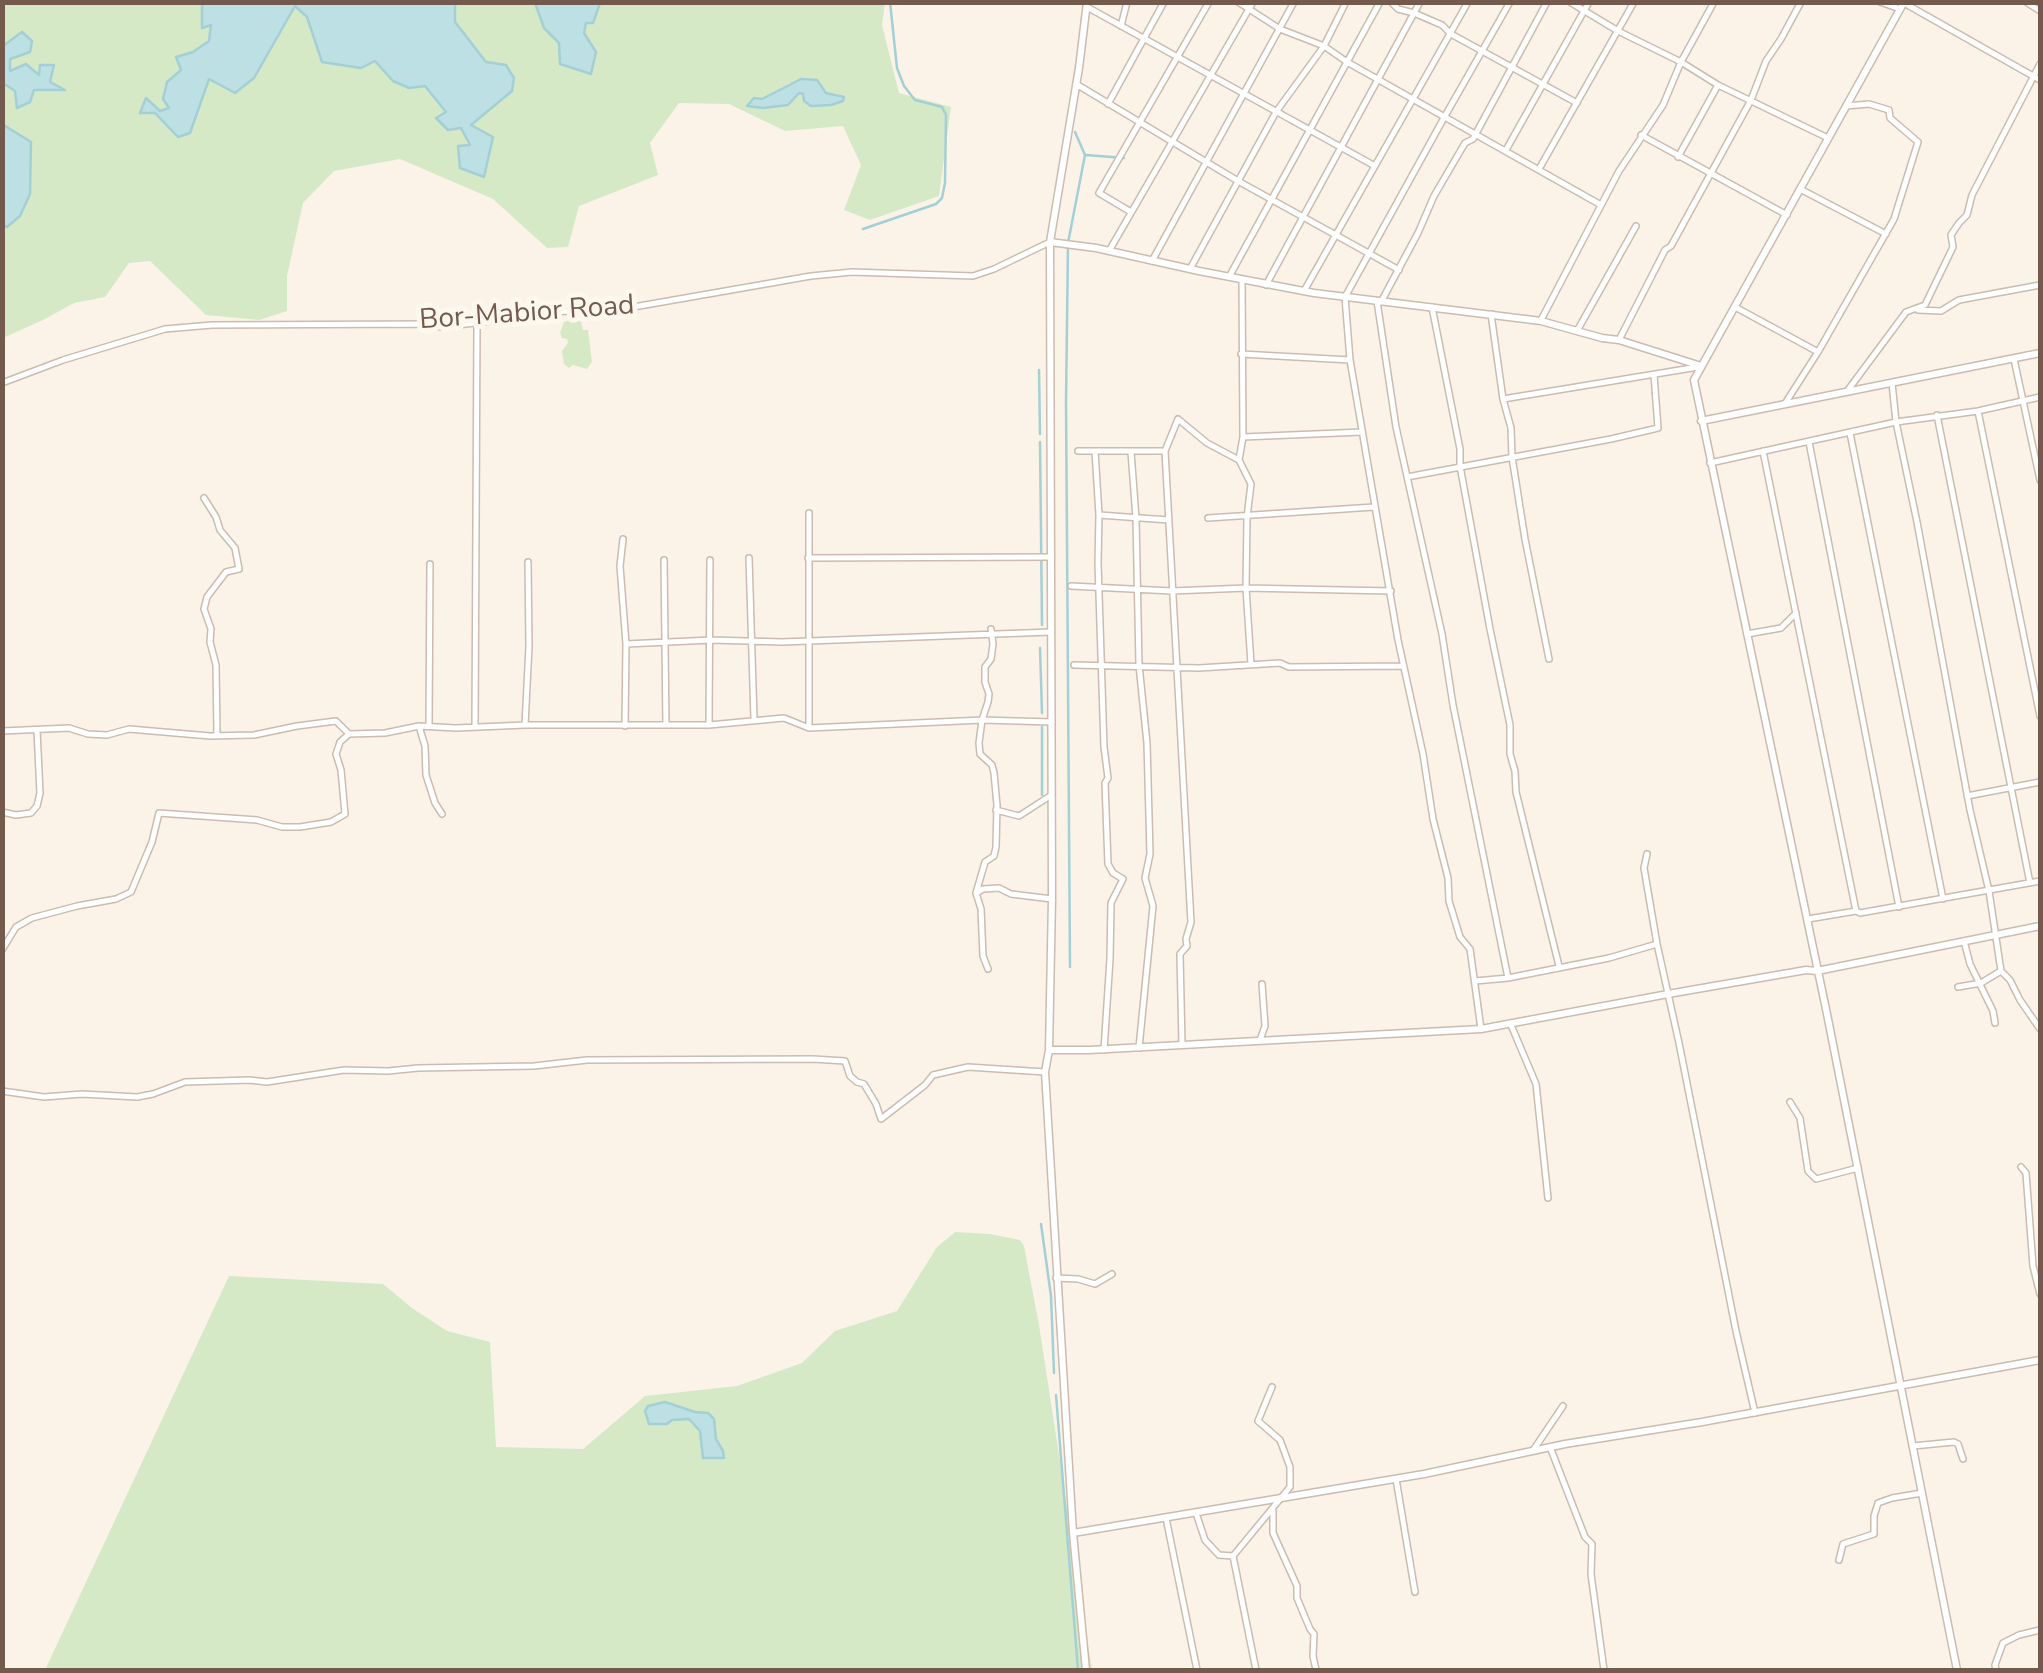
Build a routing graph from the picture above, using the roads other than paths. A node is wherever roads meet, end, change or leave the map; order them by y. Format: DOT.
graph roads {
  1 [pos="1126,2"];
  2 [pos="1164,2"];
  3 [pos="1209,2"];
  4 [pos="1238,2"];
  5 [pos="1294,2"];
  6 [pos="1346,2"];
  7 [pos="1380,2"];
  8 [pos="1390,2"];
  9 [pos="1420,2"];
  10 [pos="1468,2"];
  11 [pos="1510,2"];
  12 [pos="1547,2"];
  13 [pos="1570,2"];
  14 [pos="1589,2"];
  15 [pos="1634,2"];
  16 [pos="1714,2"];
  17 [pos="1801,2"];
  18 [pos="1880,2"];
  19 [pos="2026,2"];
  20 [pos="1087,5"];
  21 [pos="1902,5"];
  22 [pos="1251,6"];
  23 [pos="1584,11"];
  24 [pos="2040,11"];
  25 [pos="1414,13"];
  26 [pos="1120,26"];
  27 [pos="1280,29"];
  28 [pos="1618,31"];
  29 [pos="1451,34"];
  30 [pos="1143,38"];
  31 [pos="1324,46"];
  32 [pos="1481,51"];
  33 [pos="1178,58"];
  34 [pos="1347,62"];
  35 [pos="1681,62"];
  36 [pos="2040,64"];
  37 [pos="1512,68"];
  38 [pos="1210,76"];
  39 [pos="2033,76"];
  40 [pos="1378,79"];
  41 [pos="2040,80"];
  42 [pos="1076,84"];
  43 [pos="1543,85"];
  44 [pos="1718,86"];
  45 [pos="1244,94"];
  46 [pos="1414,98"];
  47 [pos="1751,100"];
  48 [pos="1577,103"];
  49 [pos="1108,104"];
  50 [pos="1846,106"];
  51 [pos="1276,112"];
  52 [pos="1444,116"];
  53 [pos="1140,124"];
  54 [pos="1310,131"];
  55 [pos="1476,133"];
  56 [pos="1642,135"];
  57 [pos="1828,138"];
  58 [pos="1172,142"];
  59 [pos="1340,147"];
  60 [pos="1506,150"];
  61 [pos="1678,156"];
  62 [pos="1206,162"];
  63 [pos="1375,166"];
  64 [pos="1539,170"];
  65 [pos="1711,174"];
  66 [pos="1238,181"];
  67 [pos="1802,190"];
  68 [pos="1272,200"];
  69 [pos="1602,204"];
  70 [pos="1132,212"];
  71 [pos="1788,215"];
  72 [pos="1302,217"];
  73 [pos="1636,226"];
  74 [pos="1886,234"];
  75 [pos="1336,236"];
  76 [pos="1050,242"];
  77 [pos="1109,251"];
  78 [pos="1369,253"];
  79 [pos="1152,261"];
  80 [pos="1190,269"];
  81 [pos="1399,270"];
  82 [pos="1229,277"];
  83 [pos="1242,280"];
  84 [pos="1266,285"];
  85 [pos="2040,285"];
  86 [pos="1304,291"];
  87 [pos="1345,296"];
  88 [pos="1379,301"];
  89 [pos="1432,307"];
  90 [pos="1735,307"];
  91 [pos="1906,312"];
  92 [pos="1490,314"];
  93 [pos="1541,321"];
  94 [pos="478,323"];
  95 [pos="1577,331"];
  96 [pos="1619,340"];
  97 [pos="1818,352"];
  98 [pos="2040,353"];
  99 [pos="1241,354"];
  100 [pos="2014,359"];
  101 [pos="1350,360"];
  102 [pos="1701,366"];
  103 [pos="1654,374"];
  104 [pos="2,383"];
  105 [pos="1892,383"];
  106 [pos="1846,392"];
  107 [pos="2040,397"];
  108 [pos="1503,399"];
  109 [pos="2023,402"];
  110 [pos="1784,405"];
  111 [pos="1978,411"];
  112 [pos="1937,415"];
  113 [pos="1701,421"];
  114 [pos="1896,422"];
  115 [pos="1362,432"];
  116 [pos="1850,432"];
  117 [pos="1243,437"];
  118 [pos="1809,442"];
  119 [pos="1078,451"];
  120 [pos="1095,451"];
  121 [pos="1165,451"];
  122 [pos="1762,451"];
  123 [pos="1131,452"];
  124 [pos="1512,457"];
  125 [pos="1239,460"];
  126 [pos="1710,463"];
  127 [pos="1460,466"];
  128 [pos="1407,476"];
  129 [pos="2040,480"];
  130 [pos="204,498"];
  131 [pos="1375,507"];
  132 [pos="810,513"];
  133 [pos="1100,515"];
  134 [pos="1247,517"];
  135 [pos="1136,518"];
  136 [pos="1208,518"];
  137 [pos="1169,520"];
  138 [pos="623,539"];
  139 [pos="1051,557"];
  140 [pos="749,558"];
  141 [pos="808,558"];
  142 [pos="664,560"];
  143 [pos="710,560"];
  144 [pos="528,562"];
  145 [pos="430,564"];
  146 [pos="1071,586"];
  147 [pos="1100,588"];
  148 [pos="1246,588"];
  149 [pos="1138,589"];
  150 [pos="1172,591"];
  151 [pos="1391,591"];
  152 [pos="1796,613"];
  153 [pos="992,632"];
  154 [pos="1052,632"];
  155 [pos="1747,634"];
  156 [pos="710,640"];
  157 [pos="808,641"];
  158 [pos="753,642"];
  159 [pos="626,644"];
  160 [pos="664,644"];
  161 [pos="1548,660"];
  162 [pos="1251,664"];
  163 [pos="1074,665"];
  164 [pos="1139,665"];
  165 [pos="1101,666"];
  166 [pos="1175,666"];
  167 [pos="1404,666"];
  168 [pos="2040,716"];
  169 [pos="754,719"];
  170 [pos="982,720"];
  171 [pos="1052,722"];
  172 [pos="666,724"];
  173 [pos="709,724"];
  174 [pos="525,725"];
  175 [pos="419,726"];
  176 [pos="429,726"];
  177 [pos="625,726"];
  178 [pos="475,727"];
  179 [pos="809,728"];
  180 [pos="37,730"];
  181 [pos="2,732"];
  182 [pos="349,734"];
  183 [pos="217,736"];
  184 [pos="2040,782"];
  185 [pos="2012,788"];
  186 [pos="1050,796"];
  187 [pos="1967,796"];
  188 [pos="996,810"];
  189 [pos="2,812"];
  190 [pos="442,814"];
  191 [pos="1647,854"];
  192 [pos="2040,881"];
  193 [pos="2030,883"];
  194 [pos="1990,890"];
  195 [pos="976,893"];
  196 [pos="1052,899"];
  197 [pos="1943,899"];
  198 [pos="1899,906"];
  199 [pos="1856,911"];
  200 [pos="1806,920"];
  201 [pos="2040,926"];
  202 [pos="1995,935"];
  203 [pos="1964,941"];
  204 [pos="1657,944"];
  205 [pos="2,950"];
  206 [pos="1559,966"];
  207 [pos="988,969"];
  208 [pos="1816,971"];
  209 [pos="2001,971"];
  210 [pos="1508,978"];
  211 [pos="1475,982"];
  212 [pos="1981,983"];
  213 [pos="1262,984"];
  214 [pos="1958,987"];
  215 [pos="1668,994"];
  216 [pos="1995,1023"];
  217 [pos="1511,1025"];
  218 [pos="1481,1029"];
  219 [pos="2040,1029"];
  220 [pos="1260,1042"];
  221 [pos="1182,1045"];
  222 [pos="1138,1048"];
  223 [pos="1049,1050"];
  224 [pos="1104,1050"];
  225 [pos="1045,1072"];
  226 [pos="2,1092"];
  227 [pos="1790,1102"];
  228 [pos="2021,1167"];
  229 [pos="1858,1168"];
  230 [pos="1548,1198"];
  231 [pos="1112,1274"];
  232 [pos="1056,1278"];
  233 [pos="2040,1294"];
  234 [pos="2040,1360"];
  235 [pos="1272,1387"];
  236 [pos="1900,1387"];
  237 [pos="1563,1406"];
  238 [pos="1755,1413"];
  239 [pos="1913,1446"];
  240 [pos="1550,1447"];
  241 [pos="1534,1450"];
  242 [pos="1964,1460"];
  243 [pos="1396,1479"];
  244 [pos="1922,1493"];
  245 [pos="1282,1498"];
  246 [pos="1273,1508"];
  247 [pos="1196,1513"];
  248 [pos="1166,1518"];
  249 [pos="1073,1533"];
  250 [pos="1233,1556"];
  251 [pos="1840,1560"];
  252 [pos="1415,1592"];
  253 [pos="2040,1630"];
  254 [pos="1086,1670"];
  255 [pos="1197,1670"];
  256 [pos="1256,1670"];
  257 [pos="1316,1670"];
  258 [pos="1604,1670"];
  259 [pos="1957,1670"];
  260 [pos="1996,1670"];
  1 -- 26 [label="street"];
  2 -- 30 [label="street"];
  3 -- 33 [label="street"];
  4 -- 22 [label="street"];
  5 -- 27 [label="street"];
  6 -- 31 [label="street"];
  7 -- 34 [label="street"];
  8 -- 25 [label="street"];
  9 -- 25 [label="street"];
  10 -- 29 [label="street"];
  11 -- 32 [label="street"];
  12 -- 37 [label="street"];
  13 -- 23 [label="street"];
  14 -- 23 [label="street"];
  15 -- 28 [label="street"];
  16 -- 35 [label="street"];
  17 -- 47 [label="street"];
  18 -- 21 [label="street"];
  19 -- 24 [label="street"];
  20 -- 26 [label="street"];
  20 -- 42 [label="street"];
  21 -- 39 [label="street"];
  21 -- 50 [label="street"];
  22 -- 27 [label="street"];
  22 -- 38 [label="street"];
  23 -- 28 [label="street"];
  23 -- 43 [label="street"];
  25 -- 29 [label="street"];
  25 -- 40 [label="street"];
  26 -- 30 [label="street"];
  27 -- 31 [label="street"];
  27 -- 45 [label="street"];
  28 -- 35 [label="street"];
  28 -- 48 [label="street"];
  29 -- 32 [label="street"];
  29 -- 46 [label="street"];
  30 -- 33 [label="street"];
  30 -- 49 [label="street"];
  31 -- 34 [label="street"];
  31 -- 51 [label="street"];
  32 -- 37 [label="street"];
  32 -- 52 [label="street"];
  33 -- 38 [label="street"];
  33 -- 53 [label="street"];
  34 -- 40 [label="street"];
  34 -- 54 [label="street"];
  35 -- 44 [label="street"];
  35 -- 56 [label="street"];
  36 -- 39 [label="street"];
  37 -- 43 [label="street"];
  37 -- 55 [label="street"];
  38 -- 45 [label="street"];
  38 -- 58 [label="street"];
  39 -- 41 [label="street"];
  39 -- 91 [label="street"];
  40 -- 46 [label="street"];
  40 -- 59 [label="street"];
  42 -- 49 [label="street"];
  42 -- 76 [label="street"];
  43 -- 48 [label="street"];
  43 -- 60 [label="street"];
  44 -- 47 [label="street"];
  44 -- 61 [label="street"];
  45 -- 51 [label="street"];
  45 -- 62 [label="street"];
  46 -- 52 [label="street"];
  46 -- 63 [label="street"];
  47 -- 57 [label="street"];
  47 -- 65 [label="street"];
  48 -- 64 [label="street"];
  49 -- 53 [label="street"];
  50 -- 57 [label="street"];
  50 -- 74 [label="street"];
  51 -- 54 [label="street"];
  51 -- 66 [label="street"];
  52 -- 55 [label="street"];
  52 -- 78 [label="street"];
  53 -- 58 [label="street"];
  53 -- 70 [label="street"];
  54 -- 59 [label="street"];
  54 -- 68 [label="street"];
  55 -- 60 [label="street"];
  55 -- 81 [label="street"];
  56 -- 61 [label="street"];
  56 -- 69 [label="street"];
  57 -- 67 [label="street"];
  58 -- 62 [label="street"];
  58 -- 70 [label="street"];
  59 -- 63 [label="street"];
  59 -- 72 [label="street"];
  60 -- 64 [label="street"];
  61 -- 65 [label="street"];
  62 -- 66 [label="street"];
  62 -- 79 [label="street"];
  63 -- 75 [label="street"];
  64 -- 69 [label="street"];
  65 -- 71 [label="street"];
  65 -- 96 [label="street"];
  66 -- 68 [label="street"];
  66 -- 80 [label="street"];
  67 -- 71 [label="street"];
  67 -- 74 [label="street"];
  68 -- 72 [label="street"];
  68 -- 82 [label="street"];
  69 -- 93 [label="street"];
  70 -- 77 [label="street"];
  71 -- 90 [label="street"];
  72 -- 75 [label="street"];
  72 -- 84 [label="street"];
  73 -- 95 [label="street"];
  74 -- 97 [label="street"];
  75 -- 78 [label="street"];
  75 -- 86 [label="street"];
  76 -- 77 [label="street"];
  76 -- 94 [label="street, Bor-Mabior Road"];
  76 -- 139 [label="street"];
  77 -- 79 [label="street"];
  78 -- 81 [label="street"];
  78 -- 87 [label="street"];
  79 -- 80 [label="street"];
  80 -- 82 [label="street"];
  81 -- 88 [label="street"];
  82 -- 83 [label="street"];
  83 -- 84 [label="street"];
  83 -- 99 [label="street"];
  84 -- 86 [label="street"];
  85 -- 91 [label="street"];
  86 -- 87 [label="street"];
  87 -- 88 [label="street"];
  87 -- 101 [label="street"];
  88 -- 89 [label="street"];
  88 -- 128 [label="street"];
  89 -- 92 [label="street"];
  89 -- 127 [label="street"];
  90 -- 97 [label="street"];
  90 -- 102 [label="street"];
  91 -- 106 [label="street"];
  92 -- 93 [label="street"];
  92 -- 108 [label="street"];
  93 -- 95 [label="street"];
  94 -- 104 [label="street, Bor-Mabior Road"];
  94 -- 178 [label="street"];
  95 -- 96 [label="street"];
  96 -- 102 [label="street"];
  97 -- 110 [label="street"];
  98 -- 100 [label="street"];
  99 -- 101 [label="street"];
  99 -- 117 [label="street"];
  100 -- 105 [label="street"];
  100 -- 109 [label="street"];
  101 -- 115 [label="street"];
  102 -- 103 [label="street"];
  102 -- 113 [label="street"];
  103 -- 108 [label="street"];
  103 -- 124 [label="street"];
  105 -- 106 [label="street"];
  105 -- 114 [label="street"];
  106 -- 110 [label="street"];
  107 -- 109 [label="street"];
  108 -- 124 [label="street"];
  109 -- 111 [label="street"];
  109 -- 129 [label="street"];
  110 -- 113 [label="street"];
  111 -- 112 [label="street"];
  111 -- 168 [label="street"];
  112 -- 114 [label="street"];
  112 -- 185 [label="street"];
  113 -- 126 [label="street"];
  114 -- 116 [label="street"];
  114 -- 187 [label="street"];
  115 -- 117 [label="street"];
  115 -- 131 [label="street"];
  116 -- 118 [label="street"];
  116 -- 197 [label="street"];
  117 -- 125 [label="street"];
  118 -- 122 [label="street"];
  118 -- 198 [label="street"];
  119 -- 120 [label="street"];
  120 -- 123 [label="street"];
  120 -- 133 [label="street"];
  121 -- 123 [label="street"];
  121 -- 125 [label="street"];
  121 -- 137 [label="street"];
  122 -- 126 [label="street"];
  122 -- 152 [label="street"];
  123 -- 135 [label="street"];
  124 -- 127 [label="street"];
  124 -- 161 [label="street"];
  125 -- 134 [label="street"];
  126 -- 155 [label="street"];
  127 -- 128 [label="street"];
  127 -- 206 [label="street"];
  128 -- 210 [label="street"];
  130 -- 183 [label="street"];
  131 -- 134 [label="street"];
  131 -- 151 [label="street"];
  132 -- 141 [label="street"];
  133 -- 135 [label="street"];
  133 -- 147 [label="street"];
  134 -- 136 [label="street"];
  134 -- 148 [label="street"];
  135 -- 137 [label="street"];
  135 -- 149 [label="street"];
  137 -- 150 [label="street"];
  138 -- 159 [label="street"];
  139 -- 141 [label="street"];
  139 -- 154 [label="street"];
  140 -- 158 [label="street"];
  141 -- 157 [label="street"];
  142 -- 160 [label="street"];
  143 -- 156 [label="street"];
  144 -- 174 [label="street"];
  145 -- 176 [label="street"];
  146 -- 147 [label="street"];
  147 -- 149 [label="street"];
  147 -- 165 [label="street"];
  148 -- 150 [label="street"];
  148 -- 151 [label="street"];
  148 -- 162 [label="street"];
  149 -- 150 [label="street"];
  149 -- 164 [label="street"];
  150 -- 166 [label="street"];
  151 -- 167 [label="street"];
  152 -- 155 [label="street"];
  152 -- 199 [label="street"];
  153 -- 154 [label="street"];
  153 -- 157 [label="street"];
  153 -- 170 [label="street"];
  154 -- 171 [label="street"];
  155 -- 200 [label="street"];
  156 -- 158 [label="street"];
  156 -- 160 [label="street"];
  156 -- 173 [label="street"];
  157 -- 158 [label="street"];
  157 -- 179 [label="street"];
  158 -- 169 [label="street"];
  159 -- 160 [label="street"];
  159 -- 177 [label="street"];
  160 -- 172 [label="street"];
  162 -- 166 [label="street"];
  162 -- 167 [label="street"];
  163 -- 165 [label="street"];
  164 -- 165 [label="street"];
  164 -- 166 [label="street"];
  164 -- 222 [label="street"];
  165 -- 224 [label="street"];
  166 -- 221 [label="street"];
  167 -- 211 [label="street"];
  169 -- 173 [label="street"];
  169 -- 179 [label="street"];
  170 -- 171 [label="street"];
  170 -- 179 [label="street"];
  170 -- 188 [label="street"];
  171 -- 186 [label="street"];
  172 -- 173 [label="street"];
  172 -- 177 [label="street"];
  174 -- 177 [label="street"];
  174 -- 178 [label="street"];
  175 -- 176 [label="street"];
  175 -- 182 [label="street"];
  175 -- 190 [label="street"];
  176 -- 178 [label="street"];
  180 -- 181 [label="street"];
  180 -- 183 [label="street"];
  180 -- 189 [label="street"];
  182 -- 183 [label="street"];
  182 -- 205 [label="street"];
  184 -- 185 [label="street"];
  185 -- 187 [label="street"];
  185 -- 193 [label="street"];
  186 -- 188 [label="street"];
  186 -- 196 [label="street"];
  187 -- 194 [label="street"];
  188 -- 195 [label="street"];
  191 -- 204 [label="street"];
  192 -- 193 [label="street"];
  193 -- 194 [label="street"];
  194 -- 197 [label="street"];
  194 -- 202 [label="street"];
  195 -- 196 [label="street"];
  195 -- 207 [label="street"];
  196 -- 223 [label="street"];
  197 -- 198 [label="street"];
  198 -- 199 [label="street"];
  199 -- 200 [label="street"];
  200 -- 208 [label="street"];
  201 -- 202 [label="street"];
  202 -- 203 [label="street"];
  202 -- 209 [label="street"];
  203 -- 208 [label="street"];
  203 -- 212 [label="street"];
  204 -- 206 [label="street"];
  204 -- 215 [label="street"];
  206 -- 210 [label="street"];
  208 -- 215 [label="street"];
  208 -- 229 [label="street"];
  209 -- 212 [label="street"];
  209 -- 219 [label="street"];
  210 -- 211 [label="street"];
  211 -- 218 [label="street"];
  212 -- 214 [label="street"];
  212 -- 216 [label="street"];
  213 -- 220 [label="street"];
  215 -- 217 [label="street"];
  215 -- 238 [label="street"];
  217 -- 218 [label="street"];
  217 -- 230 [label="street"];
  218 -- 220 [label="street"];
  220 -- 221 [label="street"];
  221 -- 222 [label="street"];
  222 -- 224 [label="street"];
  223 -- 224 [label="street"];
  223 -- 225 [label="street"];
  225 -- 226 [label="street"];
  225 -- 232 [label="street"];
  227 -- 229 [label="street"];
  228 -- 233 [label="street"];
  229 -- 236 [label="street"];
  231 -- 232 [label="street"];
  232 -- 249 [label="street"];
  234 -- 236 [label="street"];
  235 -- 245 [label="street"];
  236 -- 238 [label="street"];
  236 -- 239 [label="street"];
  237 -- 241 [label="street"];
  238 -- 240 [label="street"];
  239 -- 242 [label="street"];
  239 -- 244 [label="street"];
  240 -- 241 [label="street"];
  240 -- 258 [label="street"];
  241 -- 243 [label="street"];
  243 -- 245 [label="street"];
  243 -- 252 [label="street"];
  244 -- 251 [label="street"];
  244 -- 259 [label="street"];
  245 -- 246 [label="street"];
  245 -- 247 [label="street"];
  246 -- 250 [label="street"];
  246 -- 257 [label="street"];
  247 -- 248 [label="street"];
  247 -- 250 [label="street"];
  248 -- 249 [label="street"];
  248 -- 255 [label="street"];
  249 -- 254 [label="street"];
  250 -- 256 [label="street"];
  253 -- 260 [label="street"];
}
